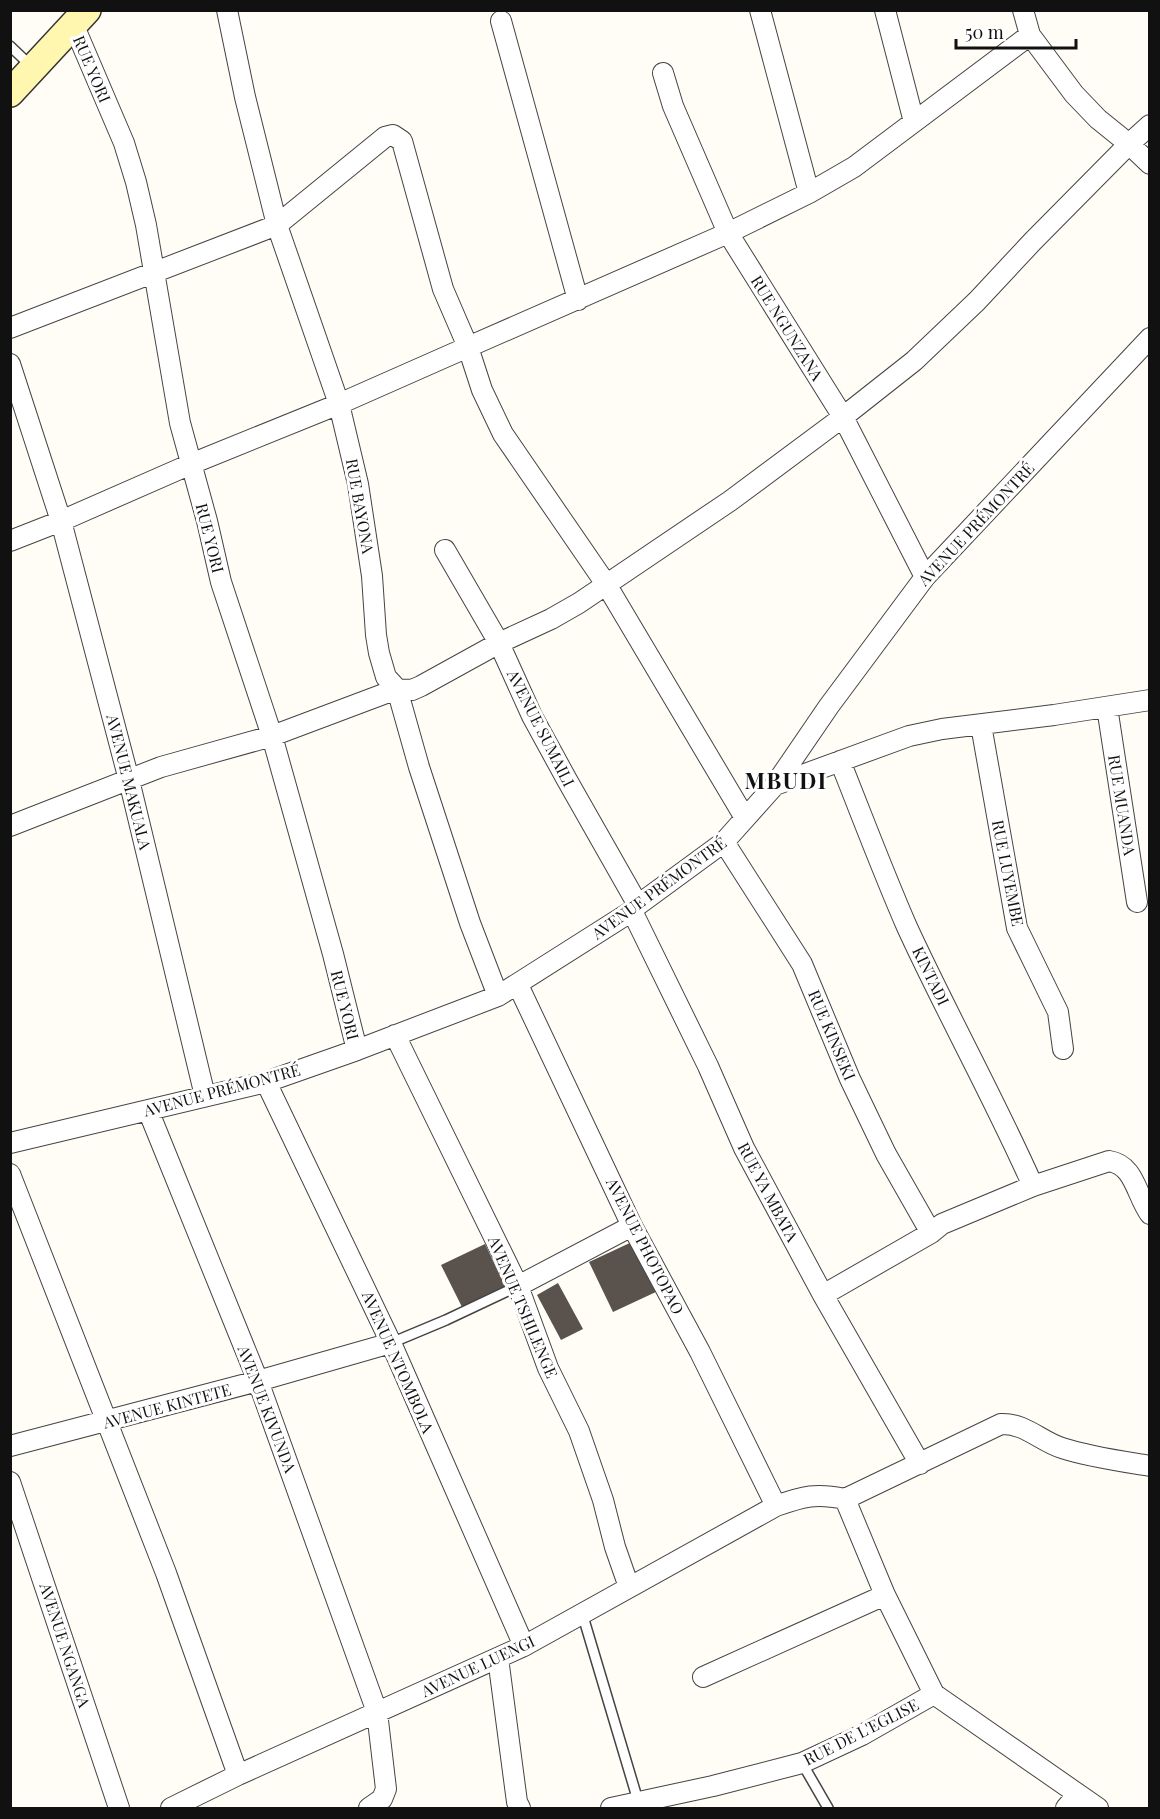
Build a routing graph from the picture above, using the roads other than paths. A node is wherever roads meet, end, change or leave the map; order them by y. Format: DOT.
graph roads {
  1 [pos="227,10"];
  2 [pos="759,10"];
  3 [pos="885,10"];
  4 [pos="1023,10"];
  5 [pos="80,18"];
  6 [pos="501,21"];
  7 [pos="1030,35"];
  8 [pos="10,46"];
  9 [pos="33,68"];
  10 [pos="663,73"];
  11 [pos="10,93"];
  12 [pos="914,122"];
  13 [pos="1149,125"];
  14 [pos="1129,144"];
  15 [pos="1149,164"];
  16 [pos="809,193"];
  17 [pos="277,225"];
  18 [pos="728,233"];
  19 [pos="154,272"];
  20 [pos="578,300"];
  21 [pos="10,328"];
  22 [pos="1149,338"];
  23 [pos="468,347"];
  24 [pos="10,364"];
  25 [pos="339,404"];
  26 [pos="843,417"];
  27 [pos="191,464"];
  28 [pos="61,521"];
  29 [pos="10,541"];
  30 [pos="446,550"];
  31 [pos="925,577"];
  32 [pos="606,584"];
  33 [pos="499,643"];
  34 [pos="397,689"];
  35 [pos="1149,700"];
  36 [pos="1107,707"];
  37 [pos="981,725"];
  38 [pos="272,736"];
  39 [pos="840,761"];
  40 [pos="129,780"];
  41 [pos="775,785"];
  42 [pos="746,818"];
  43 [pos="10,826"];
  44 [pos="724,842"];
  45 [pos="1137,902"];
  46 [pos="635,908"];
  47 [pos="518,985"];
  48 [pos="498,996"];
  49 [pos="395,1035"];
  50 [pos="1063,1049"];
  51 [pos="357,1050"];
  52 [pos="266,1082"];
  53 [pos="205,1096"];
  54 [pos="148,1110"];
  55 [pos="10,1143"];
  56 [pos="10,1174"];
  57 [pos="1033,1186"];
  58 [pos="1149,1214"];
  59 [pos="632,1226"];
  60 [pos="931,1233"];
  61 [pos="518,1286"];
  62 [pos="823,1295"];
  63 [pos="391,1343"];
  64 [pos="258,1381"];
  65 [pos="108,1422"];
  66 [pos="10,1446"];
  67 [pos="920,1464"];
  68 [pos="1149,1466"];
  69 [pos="10,1482"];
  70 [pos="845,1499"];
  71 [pos="776,1506"];
  72 [pos="629,1587"];
  73 [pos="885,1595"];
  74 [pos="582,1613"];
  75 [pos="524,1646"];
  76 [pos="498,1658"];
  77 [pos="704,1677"];
  78 [pos="934,1694"];
  79 [pos="377,1712"];
  80 [pos="802,1763"];
  81 [pos="238,1775"];
  82 [pos="689,1800"];
  83 [pos="1072,1801"];
  84 [pos="639,1804"];
  85 [pos="119,1809"];
  86 [pos="171,1809"];
  87 [pos="369,1809"];
  88 [pos="520,1809"];
  89 [pos="611,1809"];
  90 [pos="828,1809"];
  91 [pos="1098,1809"];
  1 -- 17 [label="street, RUE BAYONA"];
  2 -- 16 [label="street"];
  3 -- 12 [label="street"];
  4 -- 7 [label="street"];
  5 -- 9 [label="street"];
  5 -- 19 [label="street, RUE YORI"];
  6 -- 20 [label="street"];
  7 -- 12 [label="street"];
  7 -- 14 [label="street"];
  8 -- 9 [label="lane"];
  9 -- 11 [label="street"];
  10 -- 18 [label="street, RUE NGUNZANA"];
  12 -- 16 [label="street"];
  13 -- 14 [label="street"];
  14 -- 15 [label="street"];
  14 -- 26 [label="street"];
  16 -- 18 [label="street"];
  17 -- 19 [label="street"];
  17 -- 23 [label="street"];
  17 -- 25 [label="street, RUE BAYONA"];
  18 -- 20 [label="street"];
  18 -- 26 [label="street, RUE NGUNZANA"];
  19 -- 21 [label="street"];
  19 -- 27 [label="street, RUE YORI"];
  20 -- 23 [label="street"];
  22 -- 31 [label="street, AVENUE PRÉMONTRÉ"];
  23 -- 25 [label="street"];
  23 -- 32 [label="street"];
  24 -- 28 [label="street, AVENUE MAKUALA"];
  25 -- 27 [label="street"];
  25 -- 34 [label="street, RUE BAYONA"];
  26 -- 31 [label="street, RUE NGUNZANA"];
  26 -- 32 [label="street"];
  27 -- 28 [label="street"];
  27 -- 38 [label="street, RUE YORI"];
  28 -- 29 [label="street"];
  28 -- 40 [label="street, AVENUE MAKUALA"];
  30 -- 33 [label="street, AVENUE SUMAILI"];
  31 -- 41 [label="street, AVENUE PRÉMONTRÉ"];
  32 -- 33 [label="street"];
  32 -- 42 [label="street"];
  33 -- 34 [label="street"];
  33 -- 46 [label="street, AVENUE SUMAILI"];
  34 -- 38 [label="street"];
  34 -- 48 [label="street, RUE BAYONA"];
  35 -- 36 [label="street"];
  36 -- 37 [label="street"];
  36 -- 45 [label="street, RUE MUANDA"];
  37 -- 39 [label="street"];
  37 -- 50 [label="street, RUE LUYEMBE"];
  38 -- 40 [label="street"];
  38 -- 51 [label="street, RUE YORI"];
  39 -- 41 [label="street"];
  39 -- 57 [label="street, KINTADI"];
  40 -- 43 [label="street"];
  40 -- 53 [label="street, AVENUE MAKUALA"];
  41 -- 42 [label="street, AVENUE PRÉMONTRÉ"];
  42 -- 44 [label="street, AVENUE PRÉMONTRÉ"];
  44 -- 46 [label="street, AVENUE PRÉMONTRÉ"];
  44 -- 60 [label="street, RUE KINSEKI"];
  46 -- 47 [label="street, AVENUE PRÉMONTRÉ"];
  46 -- 62 [label="street, RUE YA MBATA"];
  47 -- 48 [label="street, AVENUE PRÉMONTRÉ"];
  47 -- 59 [label="street, AVENUE PHOTOPAO"];
  48 -- 49 [label="street, AVENUE PRÉMONTRÉ"];
  49 -- 51 [label="street, AVENUE PRÉMONTRÉ"];
  49 -- 61 [label="street, AVENUE TSHILENGE"];
  51 -- 52 [label="street, AVENUE PRÉMONTRÉ"];
  52 -- 53 [label="street, AVENUE PRÉMONTRÉ"];
  52 -- 63 [label="street, AVENUE NTOMBOLA"];
  53 -- 54 [label="street, AVENUE PRÉMONTRÉ"];
  54 -- 55 [label="street, AVENUE PRÉMONTRÉ"];
  54 -- 64 [label="street, AVENUE KIVUNDA"];
  56 -- 65 [label="street"];
  57 -- 58 [label="street"];
  57 -- 60 [label="street"];
  59 -- 61 [label="street"];
  59 -- 71 [label="street, AVENUE PHOTOPAO"];
  60 -- 62 [label="street"];
  61 -- 63 [label="lane"];
  61 -- 72 [label="street, AVENUE TSHILENGE"];
  62 -- 67 [label="street, RUE YA MBATA"];
  63 -- 64 [label="street, AVENUE KINTETE"];
  63 -- 75 [label="street, AVENUE NTOMBOLA"];
  64 -- 65 [label="street, AVENUE KINTETE"];
  64 -- 79 [label="street, AVENUE KIVUNDA"];
  65 -- 66 [label="street, AVENUE KINTETE"];
  65 -- 81 [label="street"];
  67 -- 68 [label="street"];
  67 -- 70 [label="street"];
  69 -- 85 [label="street, AVENUE NGANGA"];
  70 -- 71 [label="street, AVENUE LUENGI"];
  70 -- 73 [label="street"];
  71 -- 72 [label="street, AVENUE LUENGI"];
  72 -- 74 [label="street, AVENUE LUENGI"];
  73 -- 77 [label="street"];
  73 -- 78 [label="street"];
  74 -- 75 [label="street, AVENUE LUENGI"];
  74 -- 84 [label="lane"];
  75 -- 76 [label="street, AVENUE LUENGI"];
  76 -- 79 [label="street, AVENUE LUENGI"];
  76 -- 88 [label="street"];
  78 -- 80 [label="street, RUE DE L'EGLISE"];
  78 -- 83 [label="street"];
  79 -- 81 [label="street, AVENUE LUENGI"];
  79 -- 87 [label="street, AVENUE KIVUNDA"];
  80 -- 82 [label="street, RUE DE L'EGLISE"];
  80 -- 90 [label="lane"];
  81 -- 86 [label="street, AVENUE LUENGI"];
  82 -- 84 [label="street, RUE DE L'EGLISE"];
  83 -- 91 [label="street"];
  84 -- 89 [label="street, RUE DE L'EGLISE"];
}
